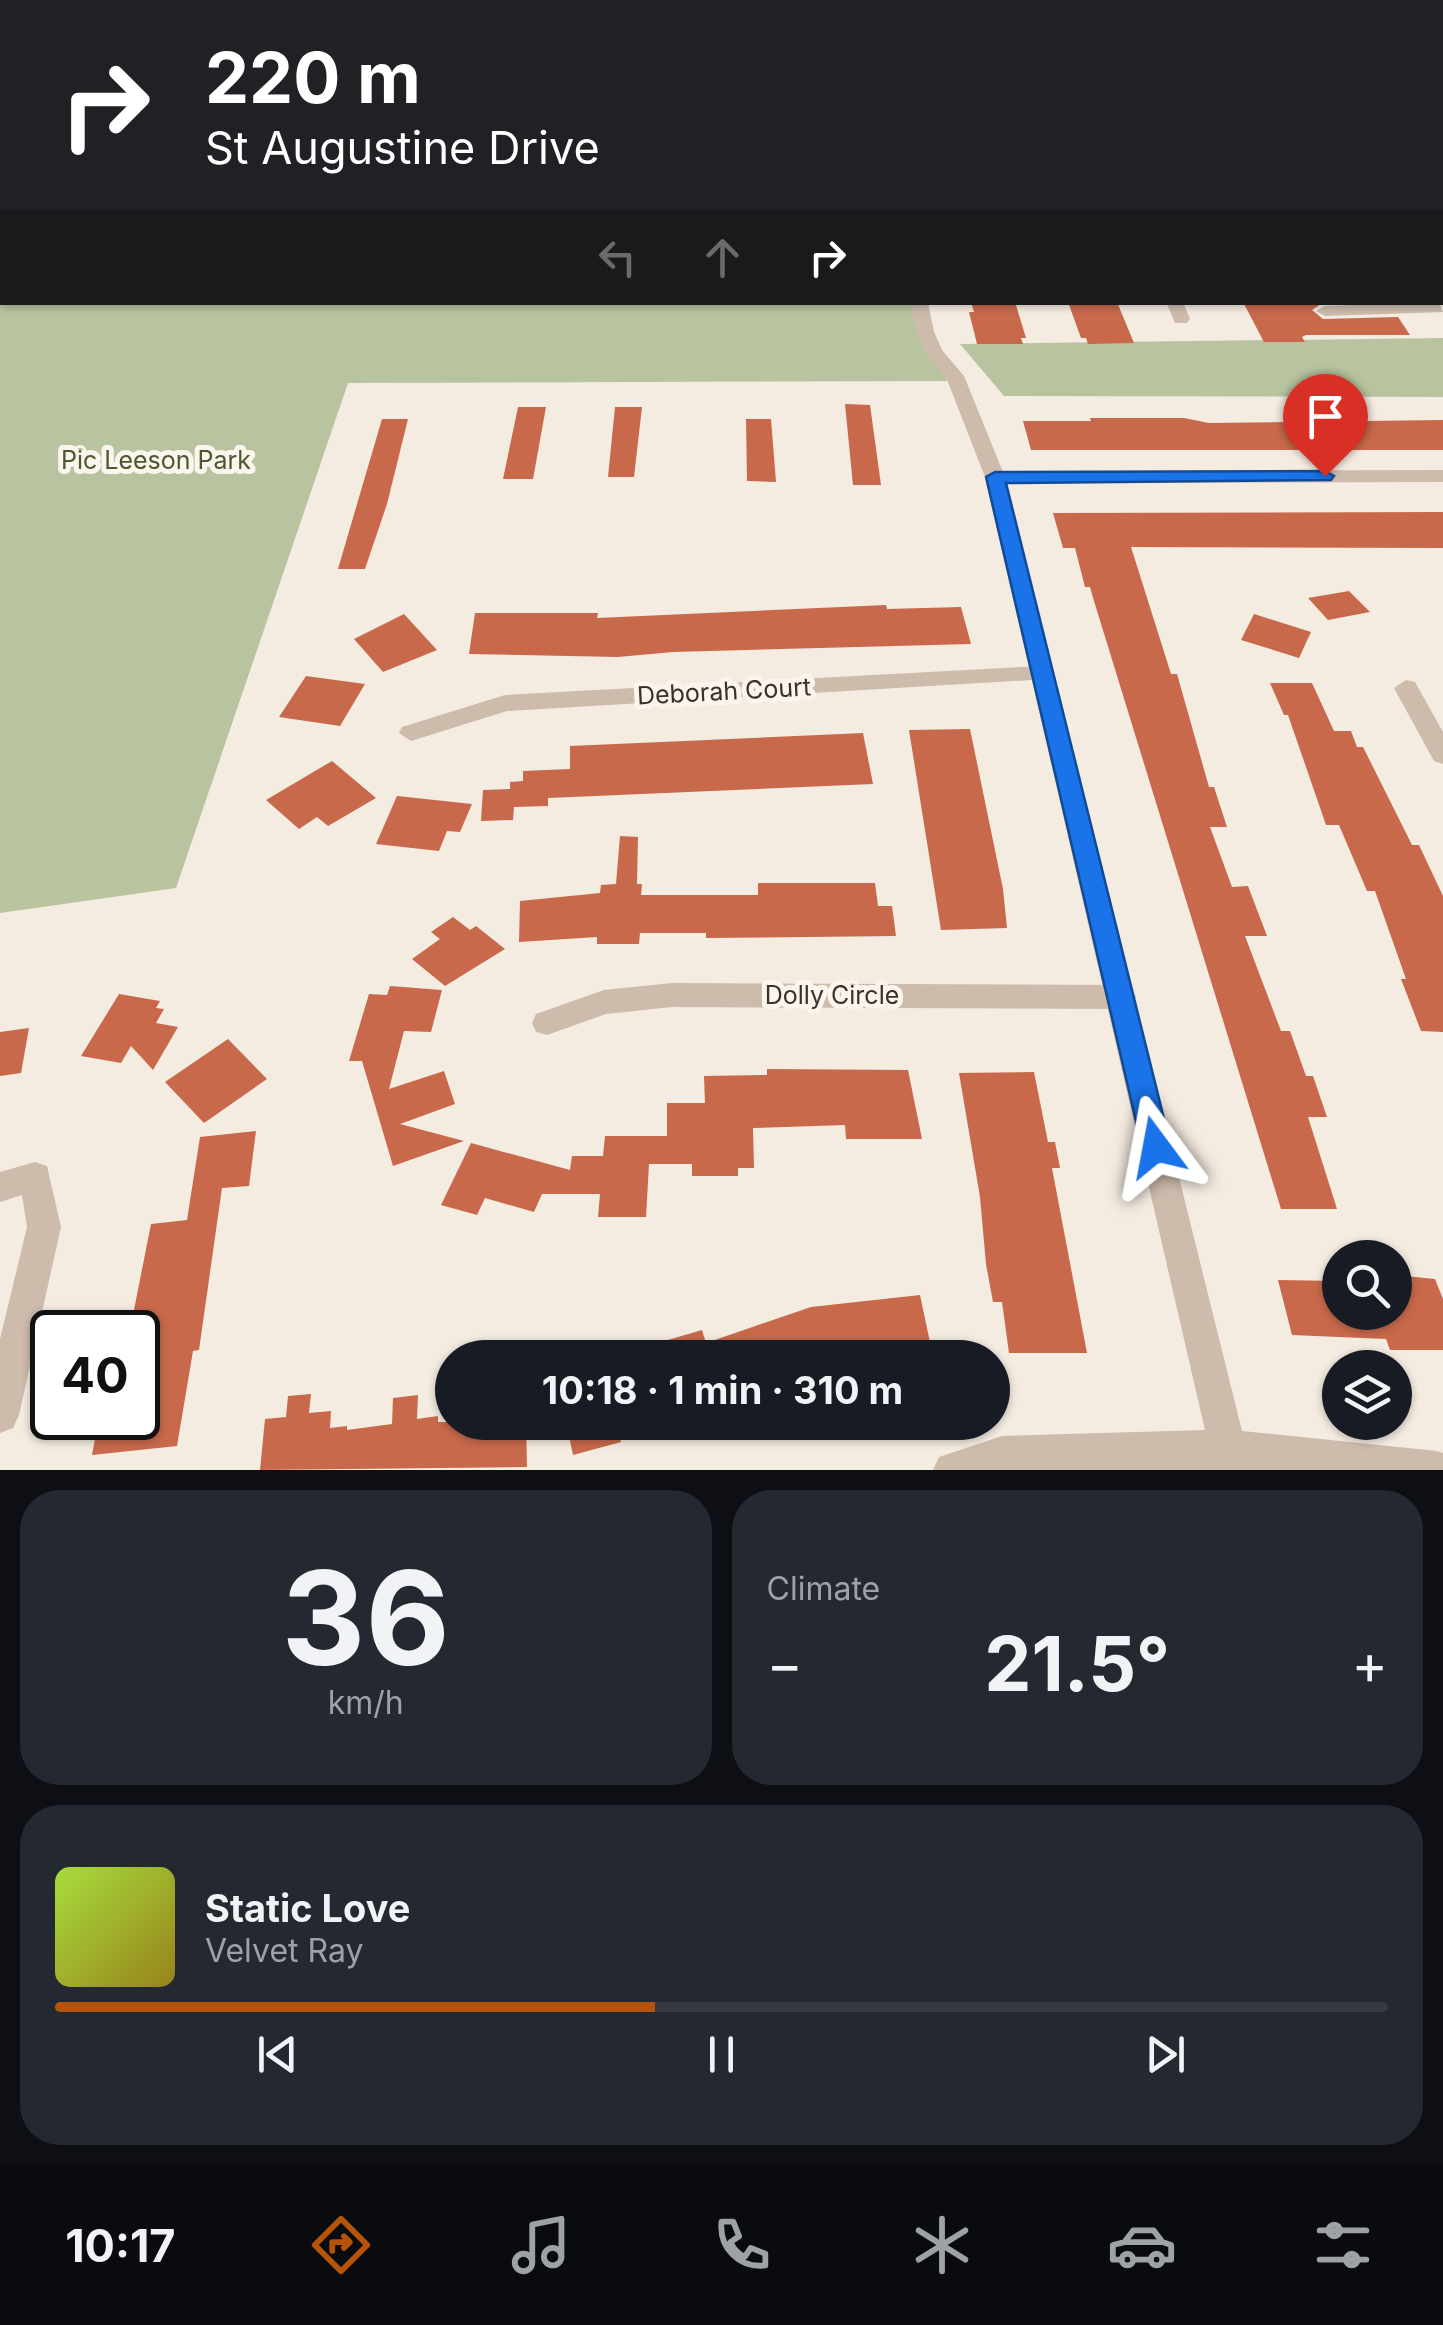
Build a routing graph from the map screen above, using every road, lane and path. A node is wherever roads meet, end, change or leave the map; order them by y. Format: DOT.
graph roads {
  1 [pos="920,305"];
  2 [pos="1325,311"];
  3 [pos="1436,311"];
  4 [pos="1443,476"];
  5 [pos="995,477"];
  6 [pos="1041,674"];
  7 [pos="1406,688"];
  8 [pos="411,732"];
  9 [pos="1443,755"];
  10 [pos="1121,997"];
  11 [pos="547,1023"];
  12 [pos="0,1187"];
  13 [pos="0,1416"];
  14 [pos="1230,1459"];
  15 [pos="952,1470"];
  16 [pos="1437,1470"];
  1 -- 5 [label="street"];
  2 -- 3 [label="street"];
  4 -- 5 [label="street"];
  5 -- 6 [label="street"];
  6 -- 8 [label="street, Deborah Court"];
  6 -- 10 [label="street"];
  7 -- 9 [label="street"];
  10 -- 11 [label="street, Dolly Circle"];
  10 -- 14 [label="street"];
  12 -- 13 [label="street"];
  14 -- 15 [label="street"];
  14 -- 16 [label="street"];
}
